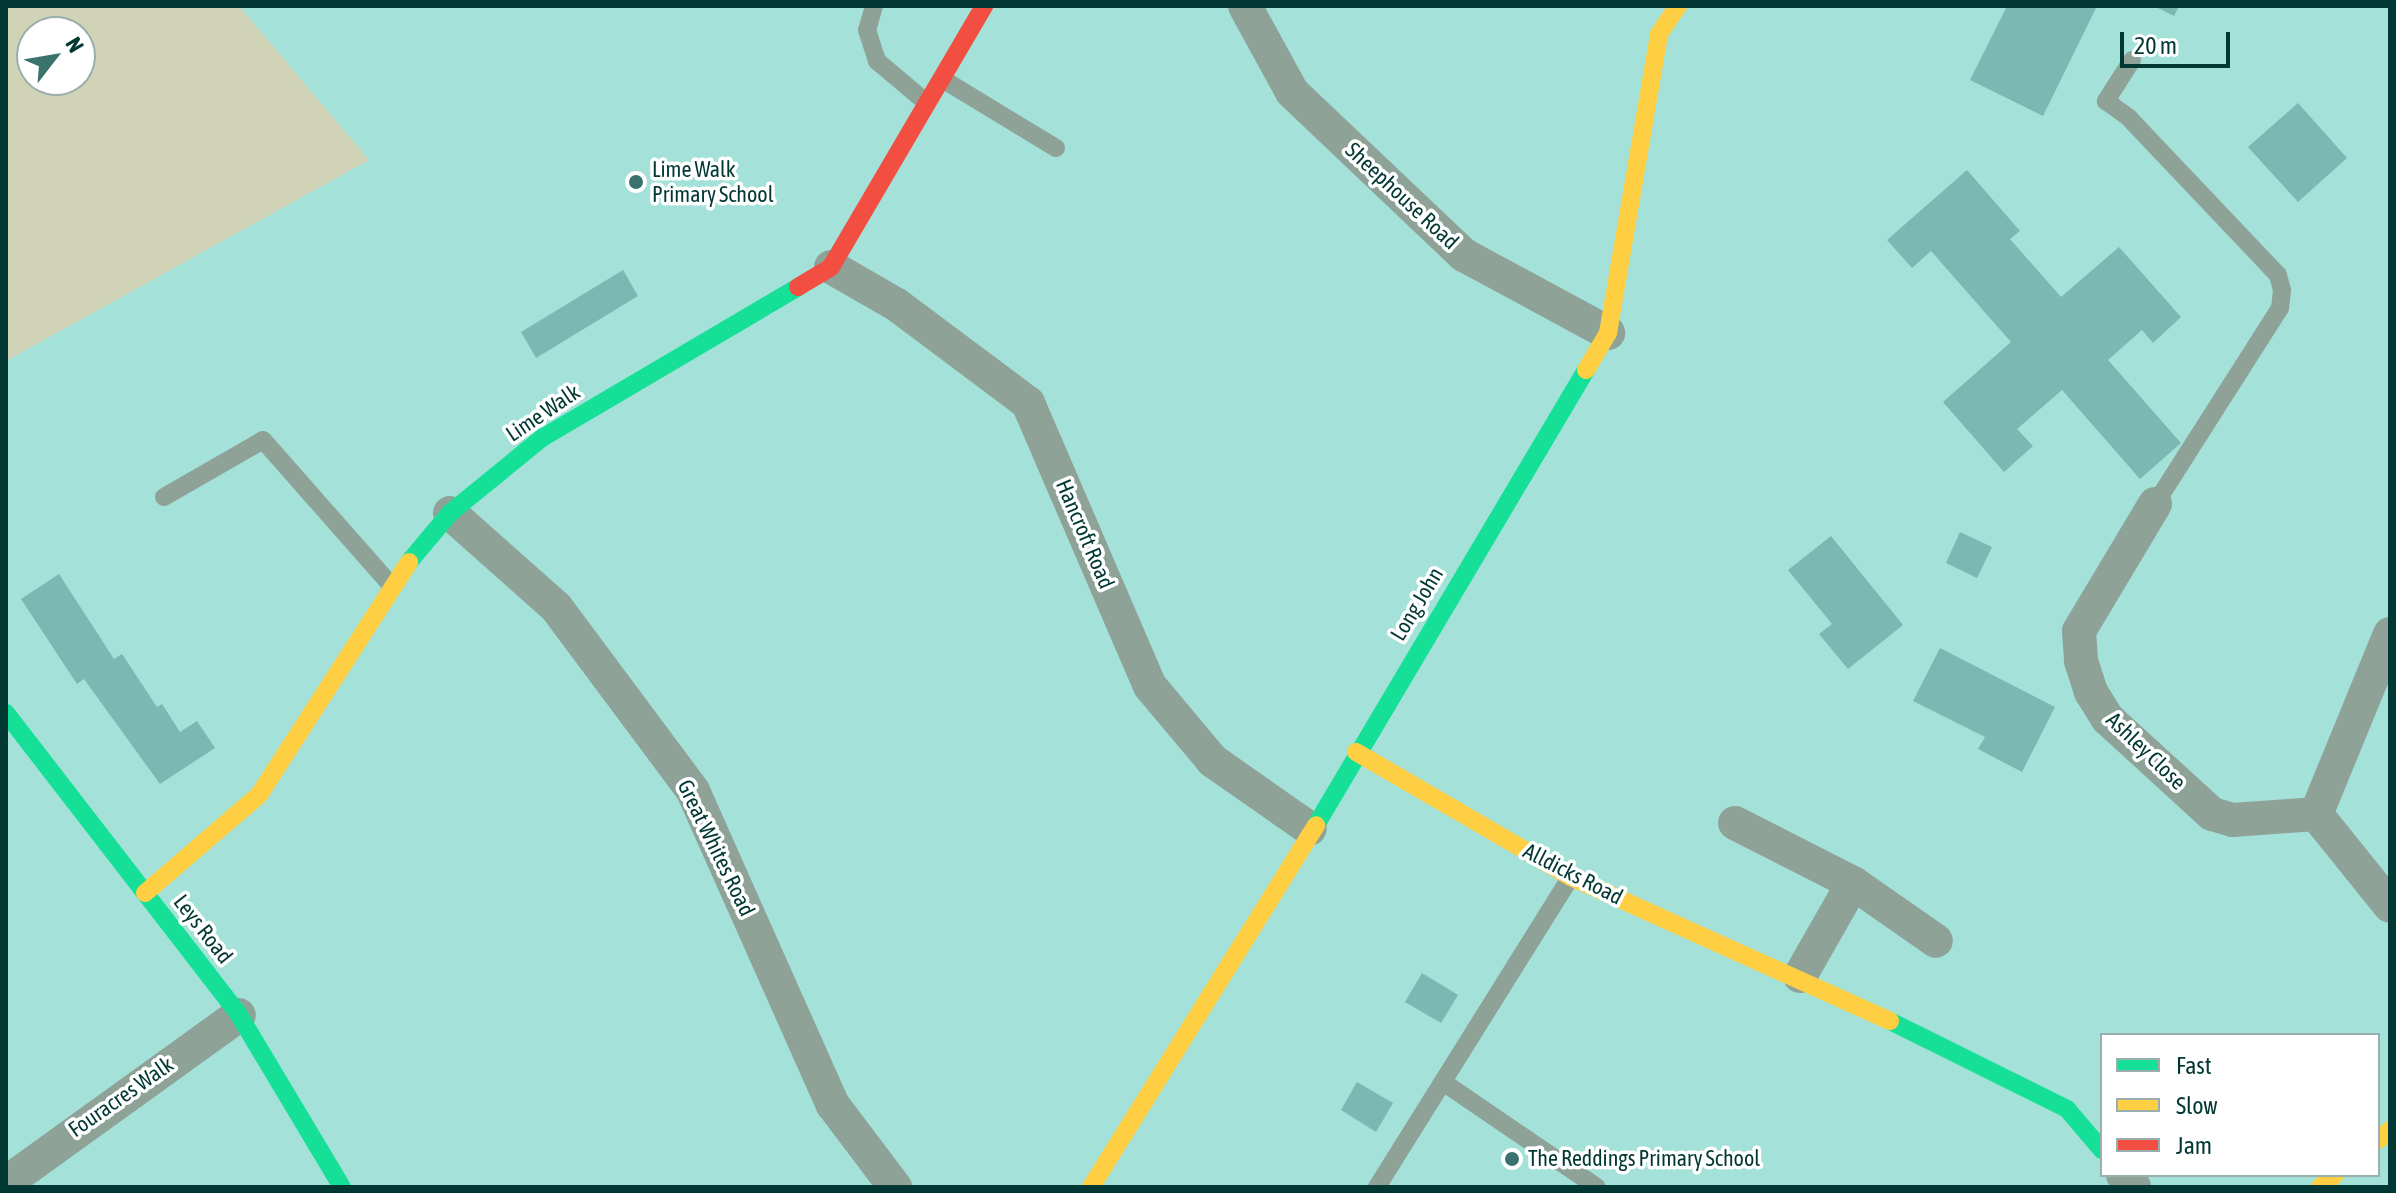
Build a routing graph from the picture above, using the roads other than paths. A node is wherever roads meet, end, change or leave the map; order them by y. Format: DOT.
graph roads {
  1 [pos="874,6"];
  2 [pos="984,6"];
  3 [pos="1245,6"];
  4 [pos="1678,6"];
  5 [pos="2132,60"];
  6 [pos="944,80"];
  7 [pos="929,105"];
  8 [pos="1056,148"];
  9 [pos="831,267"];
  10 [pos="1608,333"];
  11 [pos="164,497"];
  12 [pos="2155,504"];
  13 [pos="450,513"];
  14 [pos="390,584"];
  15 [pos="2390,634"];
  16 [pos="6,713"];
  17 [pos="1356,752"];
  18 [pos="2316,814"];
  19 [pos="1735,823"];
  20 [pos="1310,829"];
  21 [pos="1571,877"];
  22 [pos="1853,883"];
  23 [pos="145,893"];
  24 [pos="2390,906"];
  25 [pos="1936,941"];
  26 [pos="1800,976"];
  27 [pos="239,1015"];
  28 [pos="1443,1082"];
  29 [pos="2100,1148"];
  30 [pos="6,1183"];
  31 [pos="342,1187"];
  32 [pos="895,1187"];
  33 [pos="1091,1187"];
  34 [pos="1377,1187"];
  35 [pos="1597,1187"];
  1 -- 7 [label="lane"];
  2 -- 6 [label="street, Lime Walk"];
  3 -- 10 [label="street, Sheephouse Road"];
  4 -- 10 [label="street, Long John"];
  5 -- 12 [label="lane"];
  6 -- 7 [label="street, Lime Walk"];
  6 -- 8 [label="lane"];
  7 -- 9 [label="street, Lime Walk"];
  9 -- 13 [label="street, Lime Walk"];
  9 -- 20 [label="street, Hancroft Road"];
  10 -- 17 [label="street, Long John"];
  11 -- 14 [label="lane"];
  12 -- 18 [label="street, Ashley Close"];
  13 -- 14 [label="street, Lime Walk"];
  13 -- 32 [label="street, Great Whites Road"];
  14 -- 23 [label="street, Lime Walk"];
  15 -- 18 [label="street"];
  16 -- 23 [label="street, Leys Road"];
  17 -- 20 [label="street, Long John"];
  17 -- 21 [label="street, Alldicks Road"];
  18 -- 24 [label="street"];
  19 -- 22 [label="street"];
  20 -- 33 [label="street, Long John"];
  21 -- 26 [label="street, Alldicks Road"];
  21 -- 28 [label="lane"];
  22 -- 25 [label="street"];
  22 -- 26 [label="street"];
  23 -- 27 [label="street, Leys Road"];
  26 -- 29 [label="street, Alldicks Road"];
  27 -- 30 [label="street, Fouracres Walk"];
  27 -- 31 [label="street, Leys Road"];
  28 -- 34 [label="lane"];
  28 -- 35 [label="lane"];
}
